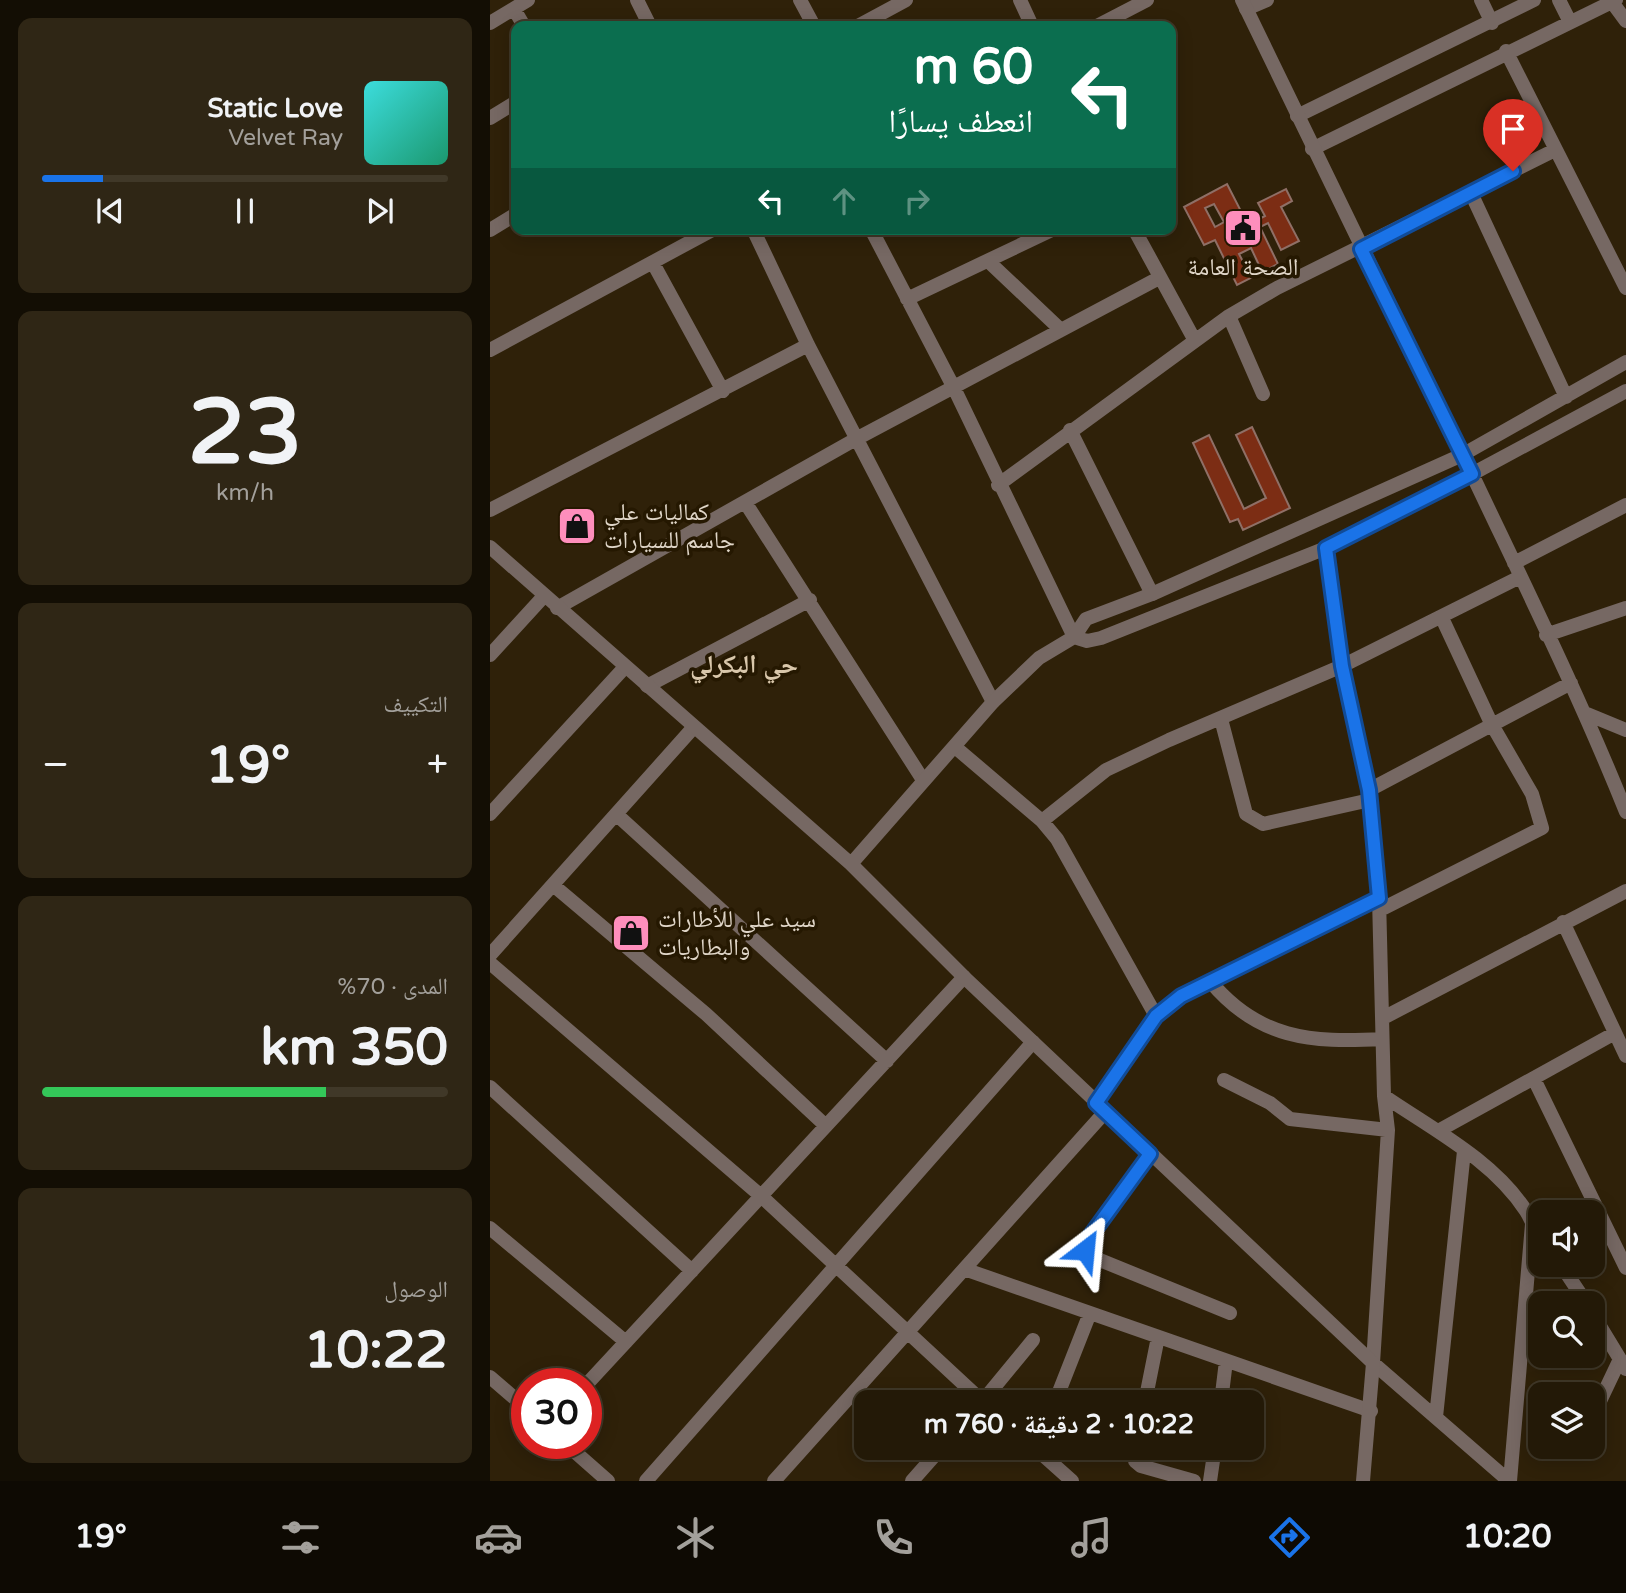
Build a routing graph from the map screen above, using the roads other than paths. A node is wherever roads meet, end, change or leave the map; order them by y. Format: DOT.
graph roads {
  1 [pos="528,0"];
  2 [pos="637,0"];
  3 [pos="800,0"];
  4 [pos="906,0"];
  5 [pos="1020,0"];
  6 [pos="1146,0"];
  7 [pos="1267,0"];
  8 [pos="1481,0"];
  9 [pos="1534,0"];
  10 [pos="1559,0"];
  11 [pos="1614,1"];
  12 [pos="1244,4"];
  13 [pos="1127,5"];
  14 [pos="514,9"];
  15 [pos="884,20"];
  16 [pos="1569,20"];
  17 [pos="521,21"];
  18 [pos="648,21"];
  19 [pos="811,21"];
  20 [pos="1030,21"];
  21 [pos="1104,21"];
  22 [pos="1626,21"];
  23 [pos="490,23"];
  24 [pos="1492,23"];
  25 [pos="1506,51"];
  26 [pos="511,105"];
  27 [pos="1297,116"];
  28 [pos="490,118"];
  29 [pos="1312,149"];
  30 [pos="1555,150"];
  31 [pos="1471,193"];
  32 [pos="511,217"];
  33 [pos="490,230"];
  34 [pos="703,235"];
  35 [pos="756,235"];
  36 [pos="874,235"];
  37 [pos="1042,235"];
  38 [pos="1136,235"];
  39 [pos="1361,249"];
  40 [pos="988,261"];
  41 [pos="653,263"];
  42 [pos="1159,278"];
  43 [pos="1626,288"];
  44 [pos="907,299"];
  45 [pos="1229,316"];
  46 [pos="1062,330"];
  47 [pos="1194,339"];
  48 [pos="808,345"];
  49 [pos="490,350"];
  50 [pos="1626,362"];
  51 [pos="954,388"];
  52 [pos="723,391"];
  53 [pos="1626,391"];
  54 [pos="1263,394"];
  55 [pos="1566,397"];
  56 [pos="1070,430"];
  57 [pos="856,439"];
  58 [pos="1462,454"];
  59 [pos="1472,474"];
  60 [pos="998,485"];
  61 [pos="745,502"];
  62 [pos="1626,505"];
  63 [pos="490,510"];
  64 [pos="490,547"];
  65 [pos="1326,548"];
  66 [pos="1514,563"];
  67 [pos="1520,577"];
  68 [pos="1152,594"];
  69 [pos="544,596"];
  70 [pos="810,600"];
  71 [pos="557,608"];
  72 [pos="1624,612"];
  73 [pos="1442,618"];
  74 [pos="1546,635"];
  75 [pos="1074,637"];
  76 [pos="490,655"];
  77 [pos="1342,666"];
  78 [pos="625,667"];
  79 [pos="1571,683"];
  80 [pos="647,686"];
  81 [pos="993,702"];
  82 [pos="1587,714"];
  83 [pos="1220,719"];
  84 [pos="1491,723"];
  85 [pos="693,728"];
  86 [pos="1626,730"];
  87 [pos="955,747"];
  88 [pos="923,780"];
  89 [pos="1370,795"];
  90 [pos="1626,812"];
  91 [pos="490,814"];
  92 [pos="616,814"];
  93 [pos="1042,821"];
  94 [pos="851,864"];
  95 [pos="553,885"];
  96 [pos="1626,891"];
  97 [pos="1380,904"];
  98 [pos="1563,922"];
  99 [pos="490,955"];
  100 [pos="490,963"];
  101 [pos="964,977"];
  102 [pos="1210,981"];
  103 [pos="1156,1016"];
  104 [pos="1382,1018"];
  105 [pos="1615,1033"];
  106 [pos="1382,1040"];
  107 [pos="1033,1042"];
  108 [pos="1626,1055"];
  109 [pos="887,1061"];
  110 [pos="1534,1079"];
  111 [pos="1224,1080"];
  112 [pos="490,1087"];
  113 [pos="1384,1096"];
  114 [pos="1100,1107"];
  115 [pos="826,1126"];
  116 [pos="1388,1130"];
  117 [pos="1438,1131"];
  118 [pos="1464,1151"];
  119 [pos="1150,1154"];
  120 [pos="761,1196"];
  121 [pos="1528,1214"];
  122 [pos="490,1228"];
  123 [pos="837,1265"];
  124 [pos="1626,1268"];
  125 [pos="964,1269"];
  126 [pos="692,1271"];
  127 [pos="1531,1277"];
  128 [pos="1090,1313"];
  129 [pos="1230,1313"];
  130 [pos="908,1332"];
  131 [pos="1605,1334"];
  132 [pos="1158,1337"];
  133 [pos="1033,1340"];
  134 [pos="626,1342"];
  135 [pos="1226,1361"];
  136 [pos="1373,1363"];
  137 [pos="1623,1364"];
  138 [pos="602,1368"];
  139 [pos="490,1377"];
  140 [pos="970,1390"];
  141 [pos="993,1390"];
  142 [pos="1060,1390"];
  143 [pos="1147,1390"];
  144 [pos="1222,1390"];
  145 [pos="511,1395"];
  146 [pos="1605,1395"];
  147 [pos="1371,1411"];
  148 [pos="1436,1417"];
  149 [pos="583,1459"];
  150 [pos="931,1460"];
  151 [pos="1044,1460"];
  152 [pos="1135,1460"];
  153 [pos="1213,1460"];
  154 [pos="1055,1476"];
  155 [pos="608,1481"];
  156 [pos="646,1481"];
  157 [pos="774,1481"];
  158 [pos="912,1481"];
  159 [pos="1072,1481"];
  160 [pos="1194,1481"];
  161 [pos="1210,1481"];
  162 [pos="1363,1481"];
  163 [pos="1510,1481"];
  1 -- 14 [label="street"];
  2 -- 18 [label="street"];
  3 -- 19 [label="street"];
  4 -- 15 [label="street"];
  5 -- 20 [label="street"];
  6 -- 13 [label="street"];
  7 -- 12 [label="street"];
  8 -- 24 [label="street"];
  9 -- 24 [label="street"];
  10 -- 16 [label="street"];
  11 -- 16 [label="street"];
  11 -- 22 [label="street"];
  12 -- 27 [label="street"];
  13 -- 21 [label="street"];
  14 -- 17 [label="street"];
  14 -- 23 [label="street"];
  16 -- 25 [label="street"];
  24 -- 27 [label="street"];
  25 -- 29 [label="street"];
  25 -- 30 [label="street"];
  26 -- 28 [label="street"];
  27 -- 29 [label="street"];
  29 -- 39 [label="street"];
  30 -- 31 [label="street"];
  30 -- 43 [label="street"];
  31 -- 39 [label="street"];
  31 -- 55 [label="street"];
  32 -- 33 [label="street"];
  34 -- 41 [label="street"];
  35 -- 48 [label="street"];
  36 -- 44 [label="street"];
  37 -- 40 [label="street"];
  38 -- 42 [label="street"];
  39 -- 45 [label="street"];
  39 -- 58 [label="street"];
  40 -- 44 [label="street"];
  40 -- 46 [label="street"];
  41 -- 49 [label="street"];
  41 -- 52 [label="street"];
  42 -- 46 [label="street"];
  42 -- 47 [label="street"];
  44 -- 51 [label="street"];
  45 -- 47 [label="street"];
  45 -- 54 [label="street"];
  46 -- 51 [label="street"];
  47 -- 56 [label="street"];
  48 -- 52 [label="street"];
  48 -- 57 [label="street"];
  50 -- 55 [label="street"];
  51 -- 57 [label="street"];
  51 -- 60 [label="street"];
  52 -- 63 [label="street"];
  53 -- 59 [label="street"];
  55 -- 58 [label="street"];
  56 -- 60 [label="street"];
  56 -- 68 [label="street"];
  57 -- 61 [label="street"];
  57 -- 81 [label="street"];
  58 -- 59 [label="street"];
  58 -- 68 [label="street"];
  59 -- 65 [label="street"];
  59 -- 66 [label="street"];
  60 -- 75 [label="street"];
  61 -- 70 [label="street"];
  61 -- 71 [label="street"];
  62 -- 66 [label="street"];
  64 -- 69 [label="street"];
  65 -- 75 [label="street"];
  65 -- 77 [label="street"];
  66 -- 67 [label="street"];
  67 -- 73 [label="street"];
  67 -- 74 [label="street"];
  68 -- 75 [label="street"];
  69 -- 71 [label="street"];
  69 -- 76 [label="street"];
  70 -- 80 [label="street"];
  70 -- 88 [label="street"];
  71 -- 78 [label="street"];
  72 -- 74 [label="street"];
  73 -- 77 [label="street"];
  73 -- 84 [label="street"];
  74 -- 79 [label="street"];
  75 -- 81 [label="street"];
  77 -- 83 [label="street"];
  77 -- 89 [label="street"];
  78 -- 80 [label="street"];
  78 -- 91 [label="street"];
  79 -- 82 [label="street"];
  79 -- 84 [label="street"];
  80 -- 85 [label="street"];
  81 -- 87 [label="street"];
  82 -- 86 [label="street"];
  82 -- 90 [label="street"];
  83 -- 89 [label="street"];
  83 -- 93 [label="street"];
  84 -- 89 [label="street"];
  84 -- 97 [label="street"];
  85 -- 92 [label="street"];
  85 -- 94 [label="street"];
  87 -- 88 [label="street"];
  87 -- 93 [label="street"];
  88 -- 94 [label="street"];
  89 -- 97 [label="street"];
  92 -- 95 [label="street"];
  92 -- 109 [label="street"];
  93 -- 103 [label="street"];
  94 -- 101 [label="street"];
  95 -- 99 [label="street"];
  95 -- 115 [label="street"];
  96 -- 98 [label="street"];
  97 -- 102 [label="street"];
  97 -- 104 [label="street"];
  98 -- 104 [label="street"];
  98 -- 105 [label="street"];
  100 -- 120 [label="street"];
  101 -- 107 [label="street"];
  101 -- 109 [label="street"];
  102 -- 103 [label="street"];
  102 -- 106 [label="street"];
  103 -- 114 [label="street"];
  104 -- 106 [label="street"];
  105 -- 108 [label="street"];
  105 -- 110 [label="street"];
  106 -- 113 [label="street"];
  107 -- 114 [label="street"];
  107 -- 123 [label="street"];
  109 -- 115 [label="street"];
  110 -- 117 [label="street"];
  110 -- 124 [label="street"];
  111 -- 116 [label="street"];
  112 -- 126 [label="street"];
  113 -- 116 [label="street"];
  113 -- 117 [label="street"];
  114 -- 119 [label="street"];
  114 -- 125 [label="street"];
  115 -- 120 [label="street"];
  116 -- 136 [label="street"];
  117 -- 118 [label="street"];
  118 -- 121 [label="street"];
  118 -- 148 [label="street"];
  119 -- 129 [label="street"];
  119 -- 136 [label="street"];
  120 -- 123 [label="street"];
  120 -- 126 [label="street"];
  122 -- 134 [label="street"];
  123 -- 130 [label="street"];
  123 -- 156 [label="street"];
  125 -- 128 [label="street"];
  125 -- 130 [label="street"];
  126 -- 134 [label="street"];
  127 -- 163 [label="street"];
  128 -- 132 [label="street"];
  128 -- 142 [label="street"];
  130 -- 140 [label="street"];
  130 -- 157 [label="street"];
  131 -- 137 [label="street"];
  132 -- 135 [label="street"];
  132 -- 143 [label="street"];
  133 -- 141 [label="street"];
  134 -- 138 [label="street"];
  135 -- 144 [label="street"];
  135 -- 147 [label="street"];
  136 -- 147 [label="street"];
  136 -- 148 [label="street"];
  137 -- 146 [label="street"];
  139 -- 145 [label="street"];
  147 -- 162 [label="street"];
  148 -- 163 [label="street"];
  149 -- 155 [label="street"];
  150 -- 158 [label="street"];
  151 -- 154 [label="street"];
  152 -- 160 [label="street"];
  153 -- 161 [label="street"];
  154 -- 159 [label="street"];
}
